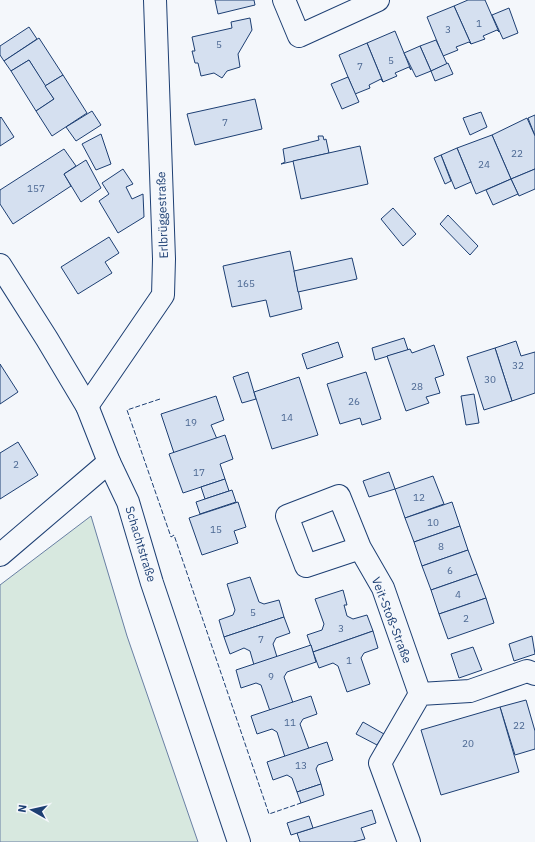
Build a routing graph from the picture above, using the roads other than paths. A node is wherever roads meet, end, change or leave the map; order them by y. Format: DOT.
graph roads {
  1 [pos="155,0"];
  2 [pos="284,0"];
  3 [pos="378,0"];
  4 [pos="0,265"];
  5 [pos="87,406"];
  6 [pos="109,462"];
  7 [pos="360,548"];
  8 [pos="0,555"];
  9 [pos="535,674"];
  10 [pos="420,694"];
  11 [pos="240,842"];
  12 [pos="409,842"];
  1 -- 5 [label="street, Erlbrüggestraße"];
  2 -- 3 [label="street"];
  4 -- 5 [label="street, Schachtstraße"];
  5 -- 6 [label="street, Schachtstraße"];
  6 -- 8 [label="street"];
  6 -- 11 [label="street, Schachtstraße"];
  7 -- 10 [label="street, Veit-Stoß-Straße"];
  9 -- 10 [label="street"];
  10 -- 12 [label="street"];
}
